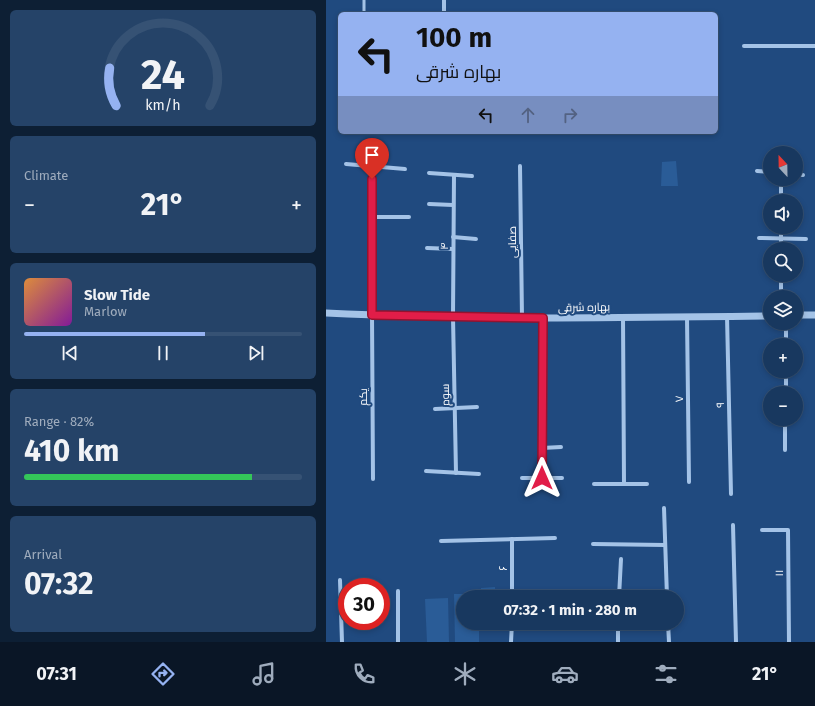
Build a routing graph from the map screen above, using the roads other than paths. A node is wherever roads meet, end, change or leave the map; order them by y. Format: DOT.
graph roads {
  1 [pos="364,0"];
  2 [pos="444,0"];
  3 [pos="364,12"];
  4 [pos="444,12"];
  5 [pos="744,46"];
  6 [pos="815,46"];
  7 [pos="346,164"];
  8 [pos="372,166"];
  9 [pos="520,166"];
  10 [pos="405,169"];
  11 [pos="757,171"];
  12 [pos="763,171"];
  13 [pos="430,173"];
  14 [pos="454,175"];
  15 [pos="472,176"];
  16 [pos="430,204"];
  17 [pos="453,205"];
  18 [pos="372,217"];
  19 [pos="409,217"];
  20 [pos="781,234"];
  21 [pos="453,237"];
  22 [pos="759,238"];
  23 [pos="781,238"];
  24 [pos="476,239"];
  25 [pos="806,239"];
  26 [pos="781,242"];
  27 [pos="427,248"];
  28 [pos="453,249"];
  29 [pos="326,313"];
  30 [pos="372,315"];
  31 [pos="803,315"];
  32 [pos="815,315"];
  33 [pos="727,316"];
  34 [pos="763,316"];
  35 [pos="453,317"];
  36 [pos="687,317"];
  37 [pos="522,318"];
  38 [pos="543,318"];
  39 [pos="623,318"];
  40 [pos="477,407"];
  41 [pos="454,408"];
  42 [pos="435,409"];
  43 [pos="785,426"];
  44 [pos="561,447"];
  45 [pos="542,448"];
  46 [pos="785,450"];
  47 [pos="426,471"];
  48 [pos="456,473"];
  49 [pos="479,474"];
  50 [pos="522,478"];
  51 [pos="542,478"];
  52 [pos="562,478"];
  53 [pos="373,479"];
  54 [pos="689,482"];
  55 [pos="594,484"];
  56 [pos="624,484"];
  57 [pos="646,484"];
  58 [pos="731,494"];
  59 [pos="664,508"];
  60 [pos="733,525"];
  61 [pos="762,530"];
  62 [pos="555,538"];
  63 [pos="512,539"];
  64 [pos="442,542"];
  65 [pos="593,544"];
  66 [pos="665,545"];
  67 [pos="621,559"];
  68 [pos="512,590"];
  69 [pos="619,590"];
  70 [pos="667,590"];
  71 [pos="398,591"];
  72 [pos="342,630"];
  73 [pos="512,630"];
  74 [pos="618,630"];
  75 [pos="668,630"];
  76 [pos="342,642"];
  77 [pos="398,642"];
  78 [pos="511,642"];
  79 [pos="618,642"];
  80 [pos="669,642"];
  81 [pos="736,642"];
  82 [pos="789,642"];
  1 -- 3 [label="lane"];
  2 -- 4 [label="street"];
  5 -- 6 [label="street"];
  7 -- 8 [label="street"];
  8 -- 10 [label="street"];
  8 -- 18 [label="street, یکم"];
  9 -- 37 [label="street, صفایی"];
  11 -- 12 [label="street"];
  13 -- 14 [label="street"];
  14 -- 15 [label="street"];
  14 -- 17 [label="street, ۴"];
  16 -- 17 [label="street"];
  17 -- 21 [label="street, ۴"];
  18 -- 19 [label="street"];
  18 -- 30 [label="street, یکم"];
  20 -- 23 [label="street"];
  21 -- 24 [label="street"];
  21 -- 28 [label="street, ۴"];
  22 -- 23 [label="street"];
  23 -- 25 [label="street"];
  23 -- 26 [label="street"];
  27 -- 28 [label="street"];
  28 -- 35 [label="street, ۴"];
  29 -- 30 [label="street, بهاره شرقی"];
  30 -- 35 [label="street, بهاره شرقی"];
  30 -- 53 [label="street, یکم"];
  31 -- 32 [label="street"];
  33 -- 34 [label="street, بهاره شرقی"];
  33 -- 36 [label="street, بهاره شرقی"];
  33 -- 58 [label="street, ۹"];
  35 -- 37 [label="street, بهاره شرقی"];
  35 -- 41 [label="street, سوم"];
  36 -- 39 [label="street, بهاره شرقی"];
  36 -- 54 [label="street, ۷"];
  37 -- 38 [label="street, بهاره شرقی"];
  38 -- 39 [label="street, بهاره شرقی"];
  38 -- 45 [label="street"];
  39 -- 56 [label="street"];
  40 -- 41 [label="street"];
  41 -- 42 [label="street"];
  41 -- 48 [label="street, سوم"];
  43 -- 46 [label="street"];
  44 -- 45 [label="street"];
  45 -- 51 [label="street"];
  47 -- 48 [label="street"];
  48 -- 49 [label="street"];
  50 -- 51 [label="street"];
  51 -- 52 [label="street"];
  55 -- 56 [label="street"];
  56 -- 57 [label="street"];
  59 -- 66 [label="street"];
  60 -- 81 [label="street"];
  61 -- 82 [label="street, ۱۱"];
  62 -- 63 [label="street"];
  63 -- 64 [label="street"];
  63 -- 68 [label="street, ۶"];
  65 -- 66 [label="street"];
  66 -- 70 [label="street"];
  67 -- 69 [label="street"];
  71 -- 77 [label="street"];
  72 -- 76 [label="street"];
  73 -- 78 [label="street"];
  74 -- 79 [label="street"];
  75 -- 80 [label="street"];
}
